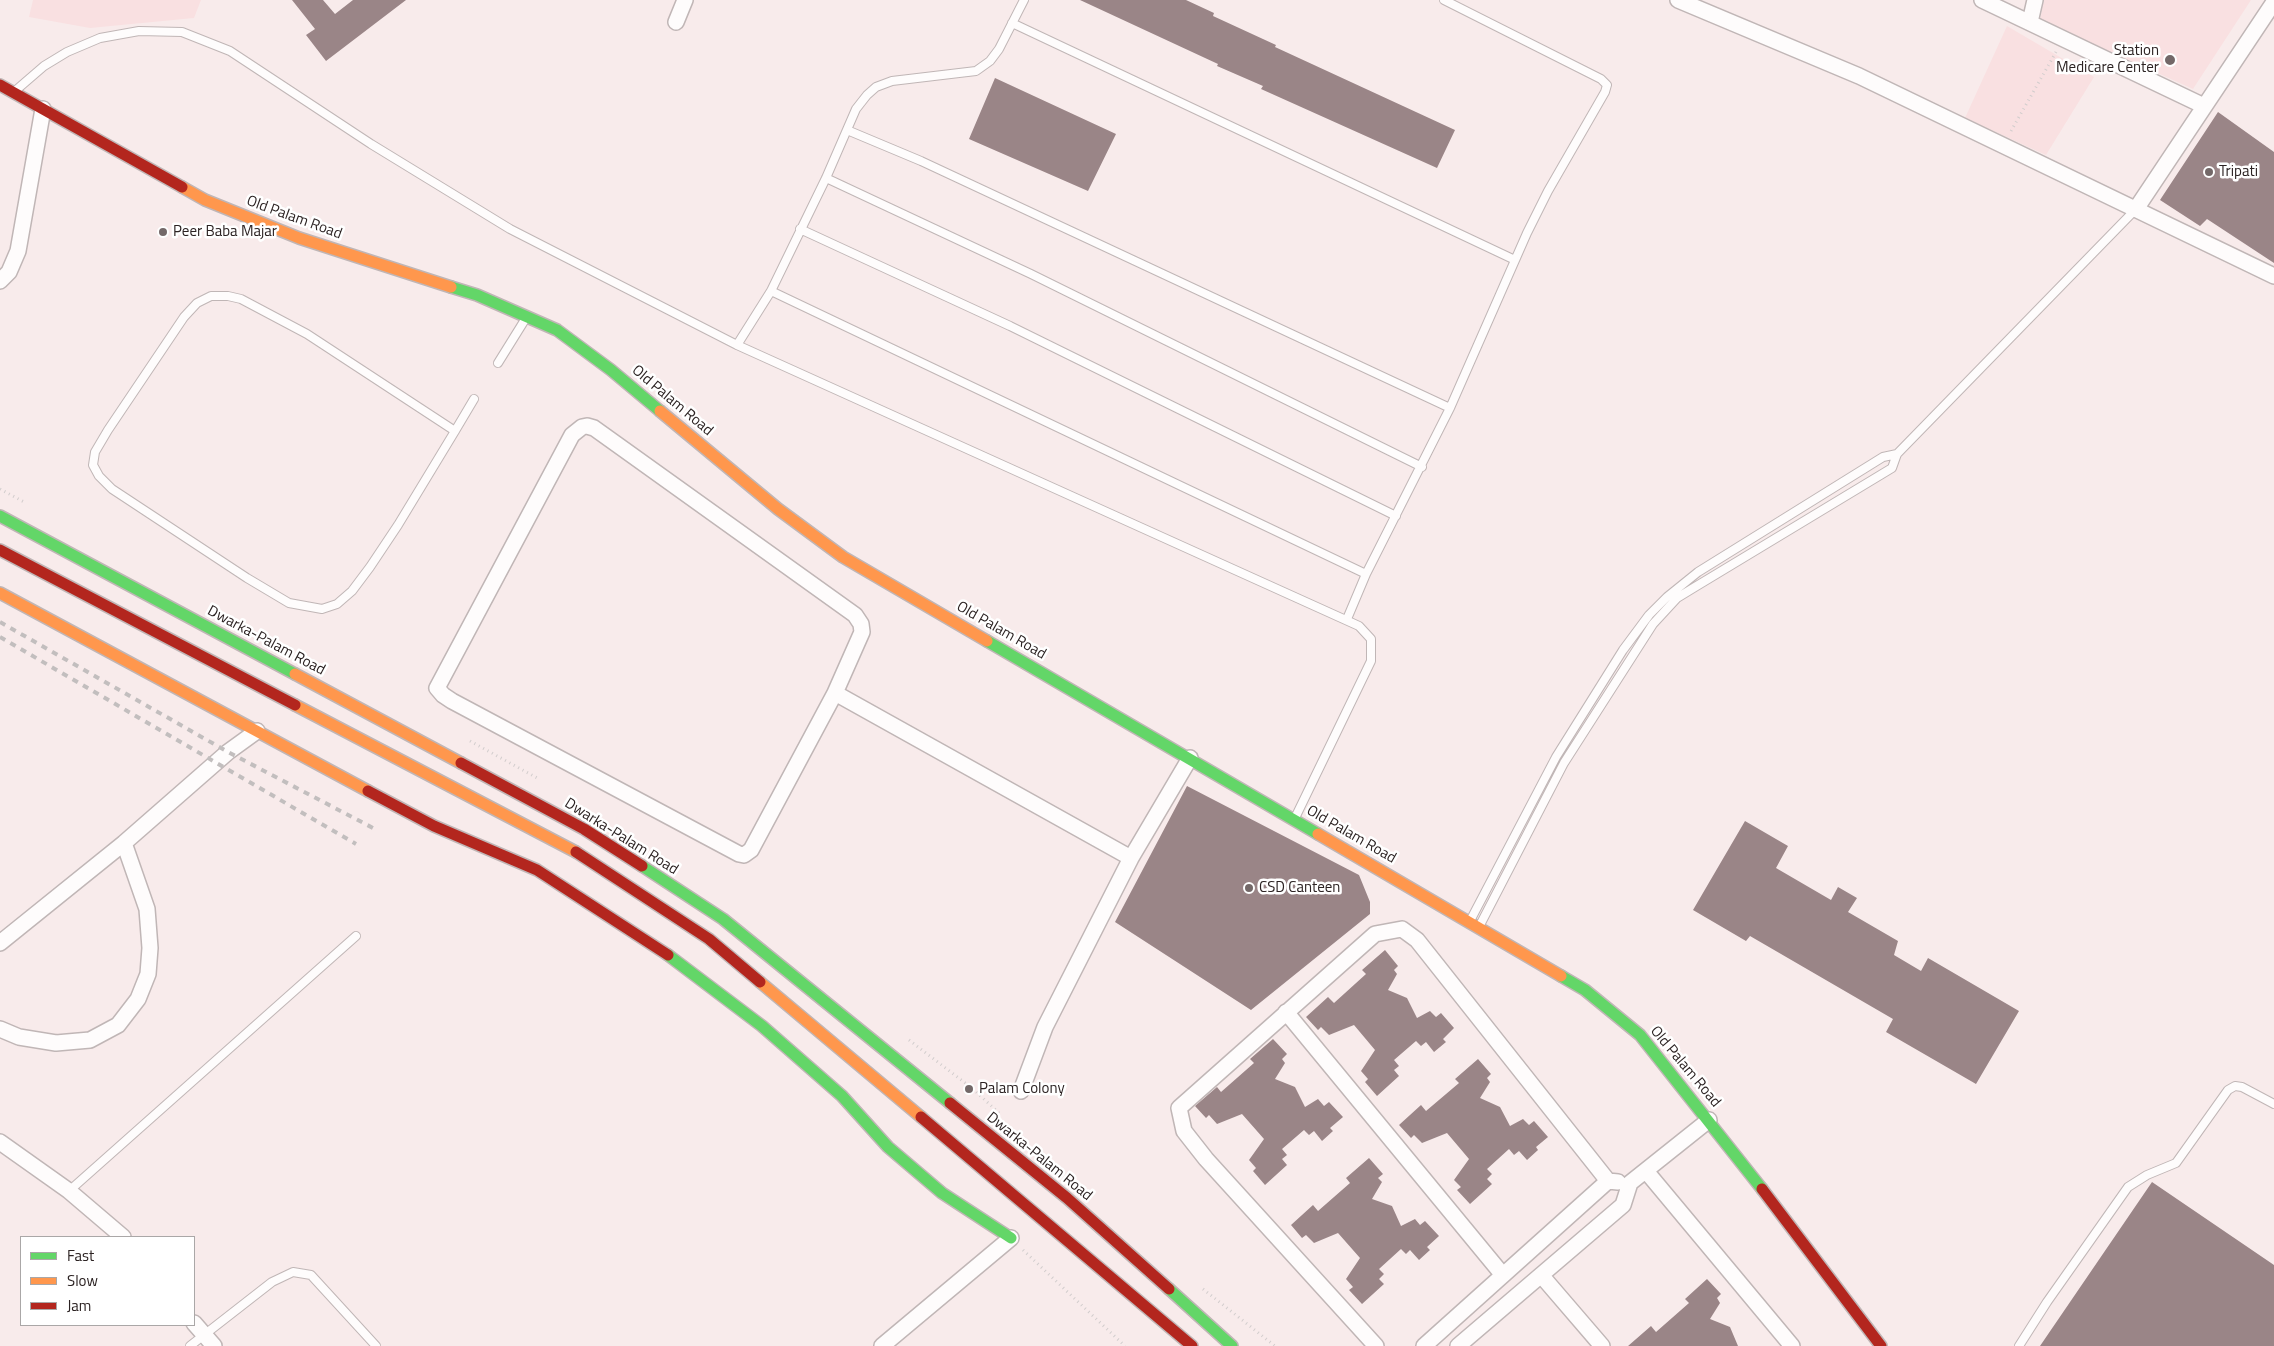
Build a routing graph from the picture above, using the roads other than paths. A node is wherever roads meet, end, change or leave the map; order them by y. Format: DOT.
graph roads {
  1 [pos="686,0"];
  2 [pos="1024,0"];
  3 [pos="1444,0"];
  4 [pos="1678,0"];
  5 [pos="1982,0"];
  6 [pos="2035,0"];
  7 [pos="2274,2"];
  8 [pos="676,22"];
  9 [pos="2030,22"];
  10 [pos="1012,23"];
  11 [pos="0,85"];
  12 [pos="13,93"];
  13 [pos="2204,106"];
  14 [pos="43,109"];
  15 [pos="847,130"];
  16 [pos="826,178"];
  17 [pos="2136,210"];
  18 [pos="800,229"];
  19 [pos="1515,260"];
  20 [pos="2274,276"];
  21 [pos="0,281"];
  22 [pos="771,291"];
  23 [pos="526,317"];
  24 [pos="737,345"];
  25 [pos="498,363"];
  26 [pos="474,399"];
  27 [pos="1450,408"];
  28 [pos="455,431"];
  29 [pos="1897,454"];
  30 [pos="1422,466"];
  31 [pos="0,516"];
  32 [pos="1396,516"];
  33 [pos="0,550"];
  34 [pos="1366,574"];
  35 [pos="0,593"];
  36 [pos="1347,619"];
  37 [pos="835,693"];
  38 [pos="257,731"];
  39 [pos="1190,758"];
  40 [pos="1294,819"];
  41 [pos="124,842"];
  42 [pos="1131,858"];
  43 [pos="1474,924"];
  44 [pos="356,936"];
  45 [pos="0,942"];
  46 [pos="1286,1012"];
  47 [pos="0,1029"];
  48 [pos="1021,1091"];
  49 [pos="2274,1104"];
  50 [pos="1709,1120"];
  51 [pos="0,1142"];
  52 [pos="1646,1171"];
  53 [pos="1608,1181"];
  54 [pos="1630,1183"];
  55 [pos="68,1191"];
  56 [pos="123,1236"];
  57 [pos="1011,1238"];
  58 [pos="1502,1274"];
  59 [pos="1541,1275"];
  60 [pos="1161,1282"];
  61 [pos="1146,1307"];
  62 [pos="195,1324"];
  63 [pos="208,1340"];
  64 [pos="1231,1345"];
  65 [pos="190,1346"];
  66 [pos="376,1346"];
  67 [pos="882,1346"];
  68 [pos="1182,1346"];
  69 [pos="1192,1346"];
  70 [pos="1247,1346"];
  71 [pos="1376,1346"];
  72 [pos="1424,1346"];
  73 [pos="1458,1346"];
  74 [pos="1602,1346"];
  75 [pos="1792,1346"];
  76 [pos="1881,1346"];
  77 [pos="2019,1346"];
  1 -- 8 [label="street"];
  2 -- 10 [label="lane"];
  3 -- 19 [label="lane"];
  4 -- 17 [label="street"];
  5 -- 9 [label="street"];
  6 -- 9 [label="street"];
  7 -- 13 [label="street"];
  9 -- 13 [label="street"];
  10 -- 15 [label="lane"];
  10 -- 19 [label="lane"];
  11 -- 12 [label="street, Old Palam Road"];
  12 -- 14 [label="street, Old Palam Road"];
  12 -- 24 [label="lane"];
  13 -- 17 [label="street"];
  14 -- 21 [label="street"];
  14 -- 23 [label="street, Old Palam Road"];
  15 -- 16 [label="lane"];
  15 -- 27 [label="lane"];
  16 -- 18 [label="lane"];
  16 -- 30 [label="lane"];
  17 -- 20 [label="street"];
  17 -- 29 [label="lane"];
  18 -- 22 [label="lane"];
  18 -- 32 [label="lane"];
  19 -- 27 [label="lane"];
  22 -- 24 [label="lane"];
  22 -- 34 [label="lane"];
  23 -- 25 [label="lane"];
  23 -- 39 [label="street, Old Palam Road"];
  24 -- 36 [label="lane"];
  26 -- 28 [label="lane"];
  27 -- 30 [label="lane"];
  28 -- 28 [label="lane"];
  29 -- 43 [label="lane"];
  29 -- 43 [label="lane"];
  30 -- 32 [label="lane"];
  31 -- 60 [label="street, Dwarka-Palam Road"];
  32 -- 34 [label="lane"];
  33 -- 61 [label="street"];
  34 -- 36 [label="lane"];
  35 -- 38 [label="street"];
  36 -- 40 [label="lane"];
  37 -- 37 [label="street"];
  37 -- 42 [label="street"];
  38 -- 41 [label="street"];
  38 -- 57 [label="street"];
  39 -- 40 [label="street, Old Palam Road"];
  39 -- 42 [label="street"];
  40 -- 43 [label="street, Old Palam Road"];
  41 -- 45 [label="street"];
  41 -- 47 [label="street"];
  42 -- 48 [label="street"];
  43 -- 50 [label="street, Old Palam Road"];
  44 -- 55 [label="lane"];
  46 -- 53 [label="street"];
  46 -- 58 [label="street"];
  46 -- 71 [label="street"];
  49 -- 77 [label="lane"];
  50 -- 52 [label="street"];
  50 -- 76 [label="street, Old Palam Road"];
  51 -- 55 [label="street"];
  52 -- 54 [label="street"];
  52 -- 75 [label="street"];
  53 -- 54 [label="street"];
  53 -- 58 [label="street"];
  54 -- 59 [label="street"];
  55 -- 56 [label="street"];
  57 -- 67 [label="street"];
  58 -- 72 [label="street"];
  59 -- 73 [label="street"];
  59 -- 74 [label="street"];
  60 -- 64 [label="street"];
  60 -- 70 [label="street"];
  61 -- 68 [label="street"];
  61 -- 69 [label="street"];
  62 -- 63 [label="street"];
  63 -- 65 [label="lane"];
  63 -- 66 [label="lane"];
}
